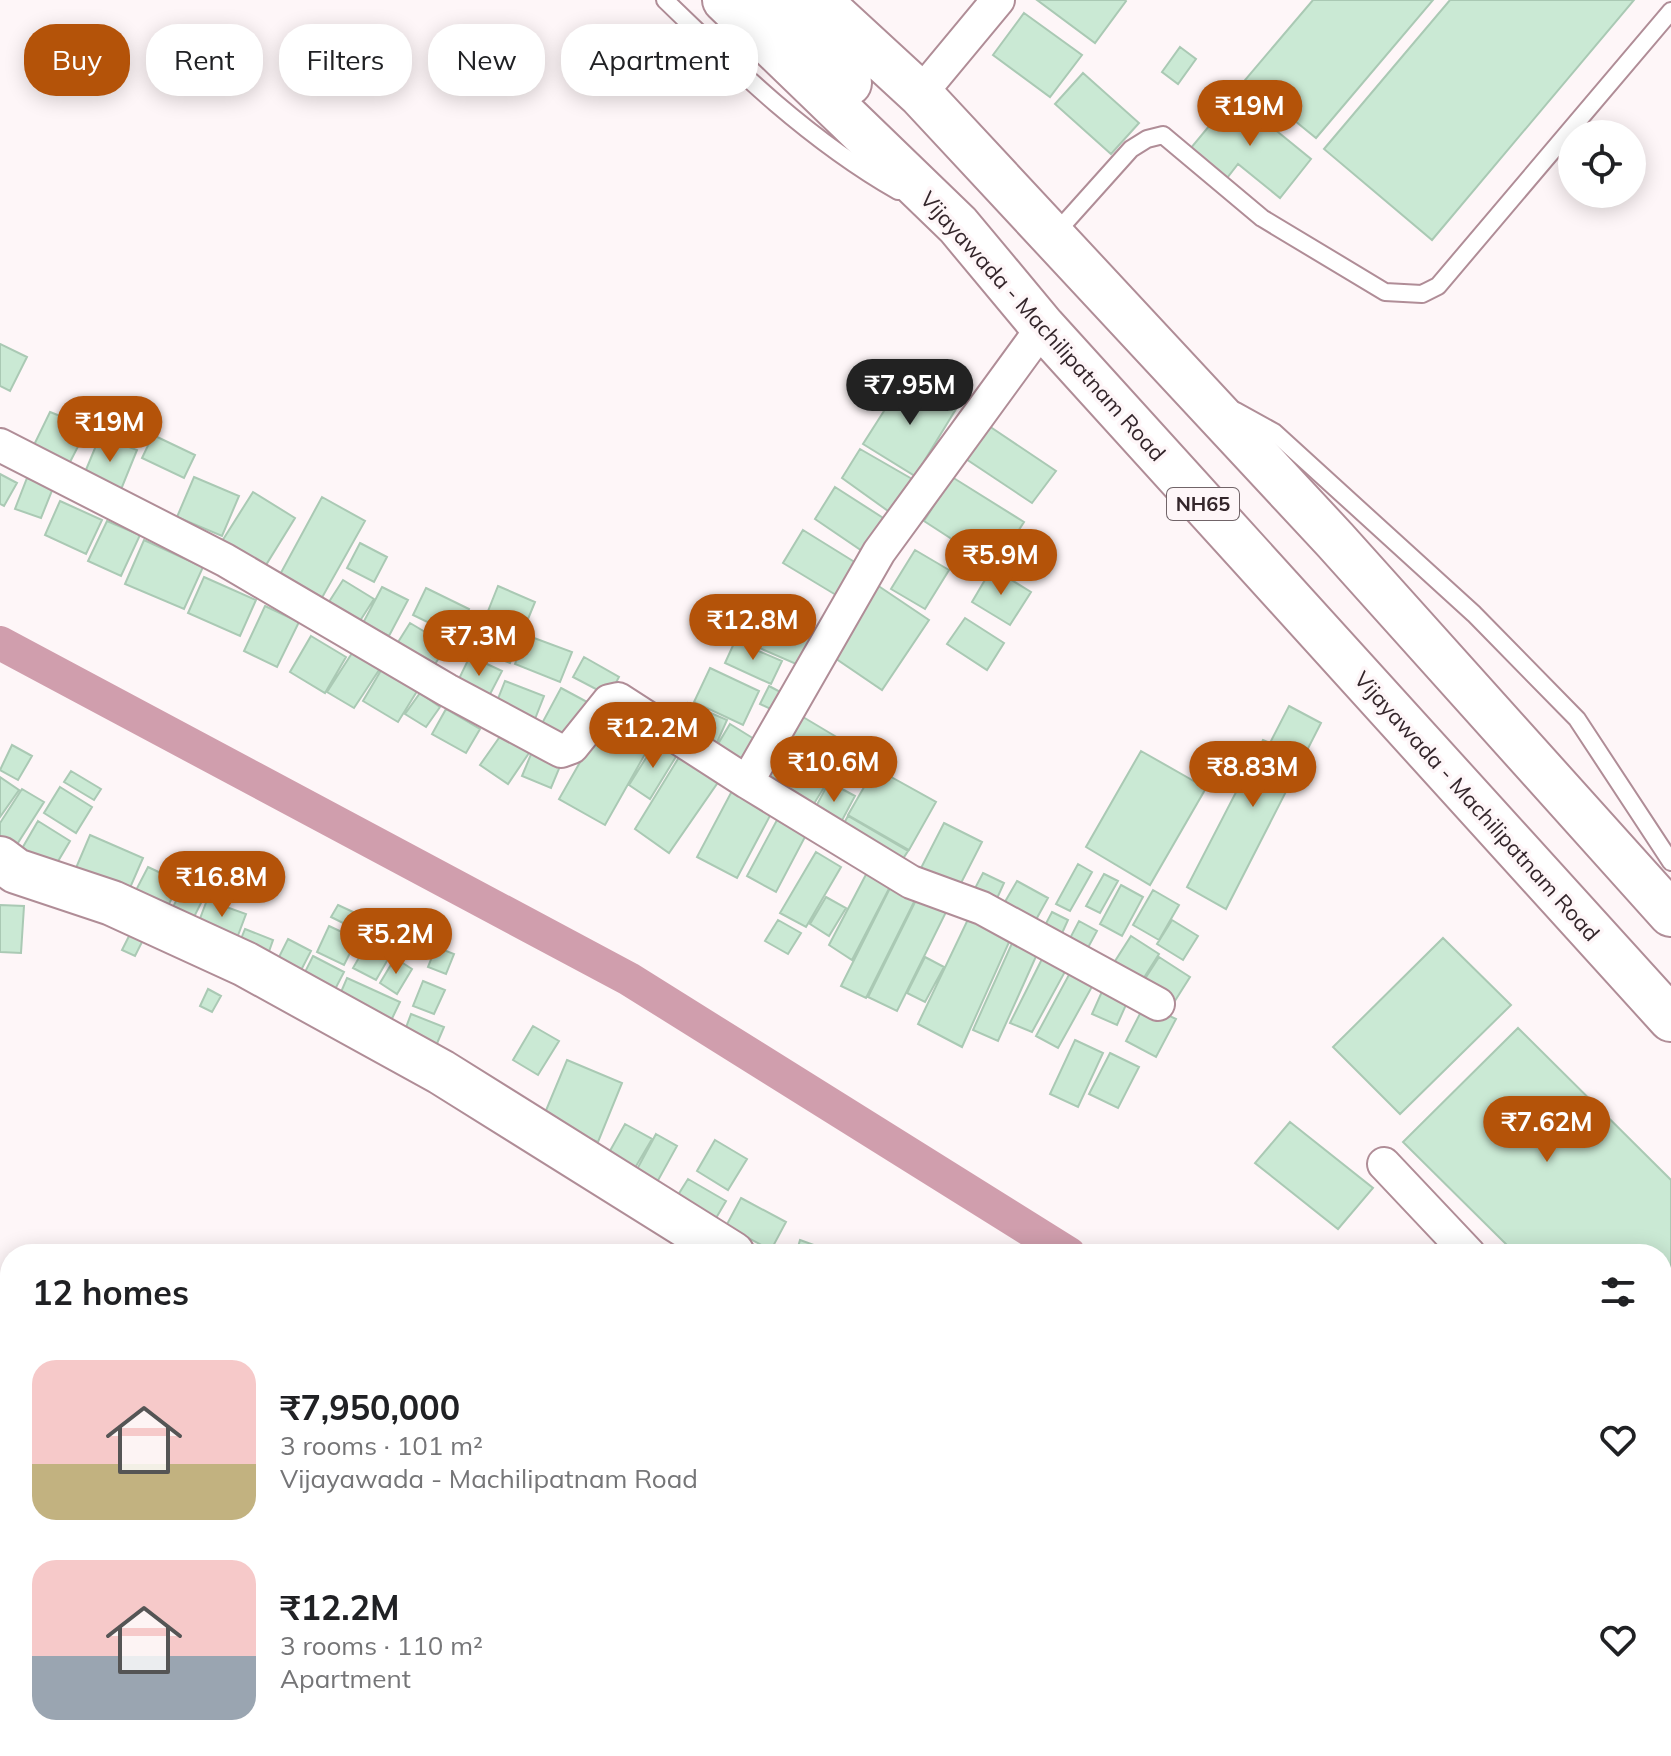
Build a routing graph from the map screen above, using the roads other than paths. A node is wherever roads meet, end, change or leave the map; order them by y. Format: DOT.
graph roads {
  1 [pos="665,0"];
  2 [pos="725,0"];
  3 [pos="770,0"];
  4 [pos="818,0"];
  5 [pos="833,0"];
  6 [pos="998,0"];
  7 [pos="1671,11"];
  8 [pos="867,45"];
  9 [pos="920,94"];
  10 [pos="916,184"];
  11 [pos="958,225"];
  12 [pos="1052,237"];
  13 [pos="1043,327"];
  14 [pos="1190,384"];
  15 [pos="0,445"];
  16 [pos="747,782"];
  17 [pos="1671,862"];
  18 [pos="5,869"];
  19 [pos="1671,914"];
  20 [pos="1158,1004"];
  21 [pos="1671,1019"];
  22 [pos="1384,1164"];
  23 [pos="716,1244"];
  24 [pos="1460,1244"];
  1 -- 11 [label="lane"];
  2 -- 10 [label="main road, Vijayawada - Machilipatnam Road / NH65"];
  3 -- 10 [label="main road"];
  4 -- 8 [label="main road"];
  5 -- 8 [label="main road"];
  6 -- 9 [label="street"];
  7 -- 12 [label="lane"];
  8 -- 9 [label="main road"];
  9 -- 12 [label="main road"];
  10 -- 11 [label="main road, Vijayawada - Machilipatnam Road / NH65"];
  11 -- 13 [label="main road, Vijayawada - Machilipatnam Road / NH65"];
  12 -- 14 [label="main road"];
  13 -- 16 [label="street"];
  13 -- 21 [label="main road, Vijayawada - Machilipatnam Road / NH65"];
  14 -- 17 [label="lane"];
  14 -- 19 [label="main road"];
  15 -- 16 [label="street"];
  16 -- 20 [label="street"];
  18 -- 23 [label="main road"];
  22 -- 24 [label="street"];
}
